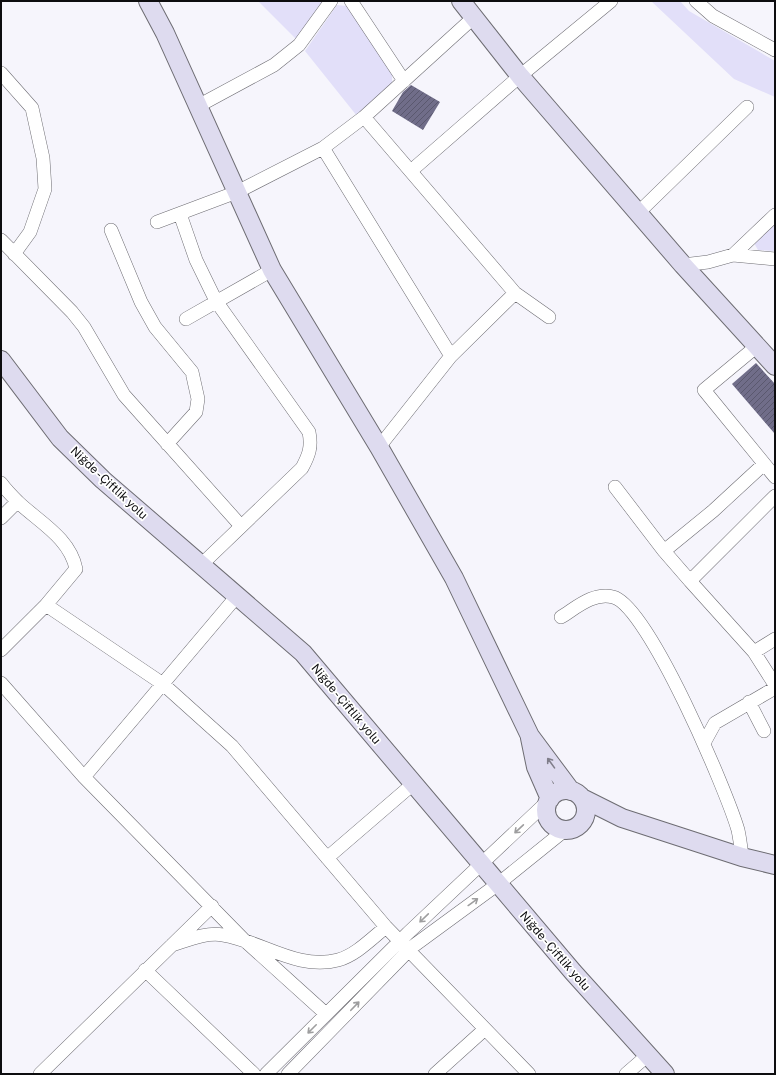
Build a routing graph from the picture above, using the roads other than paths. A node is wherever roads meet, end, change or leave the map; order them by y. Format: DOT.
graph roads {
  1 [pos="148,1"];
  2 [pos="331,1"];
  3 [pos="351,1"];
  4 [pos="461,1"];
  5 [pos="611,1"];
  6 [pos="696,1"];
  7 [pos="473,18"];
  8 [pos="775,50"];
  9 [pos="1,73"];
  10 [pos="520,76"];
  11 [pos="404,81"];
  12 [pos="198,106"];
  13 [pos="747,108"];
  14 [pos="364,117"];
  15 [pos="323,148"];
  16 [pos="412,170"];
  17 [pos="237,192"];
  18 [pos="639,212"];
  19 [pos="180,214"];
  20 [pos="775,215"];
  21 [pos="157,222"];
  22 [pos="111,230"];
  23 [pos="1,240"];
  24 [pos="14,254"];
  25 [pos="733,255"];
  26 [pos="775,259"];
  27 [pos="683,265"];
  28 [pos="272,270"];
  29 [pos="515,293"];
  30 [pos="216,300"];
  31 [pos="548,317"];
  32 [pos="186,318"];
  33 [pos="758,346"];
  34 [pos="451,356"];
  35 [pos="1,360"];
  36 [pos="775,366"];
  37 [pos="167,444"];
  38 [pos="379,446"];
  39 [pos="764,464"];
  40 [pos="775,477"];
  41 [pos="1,483"];
  42 [pos="615,487"];
  43 [pos="775,496"];
  44 [pos="17,502"];
  45 [pos="1,518"];
  46 [pos="241,526"];
  47 [pos="664,551"];
  48 [pos="201,565"];
  49 [pos="690,580"];
  50 [pos="237,596"];
  51 [pos="46,605"];
  52 [pos="561,618"];
  53 [pos="775,638"];
  54 [pos="1,650"];
  55 [pos="754,652"];
  56 [pos="1,683"];
  57 [pos="163,684"];
  58 [pos="775,684"];
  59 [pos="775,688"];
  60 [pos="749,702"];
  61 [pos="764,731"];
  62 [pos="530,736"];
  63 [pos="704,743"];
  64 [pos="84,777"];
  65 [pos="413,784"];
  66 [pos="577,794"];
  67 [pos="549,801"];
  68 [pos="622,818"];
  69 [pos="572,827"];
  70 [pos="742,857"];
  71 [pos="327,858"];
  72 [pos="481,864"];
  73 [pos="775,865"];
  74 [pos="498,884"];
  75 [pos="212,906"];
  76 [pos="386,927"];
  77 [pos="243,939"];
  78 [pos="170,945"];
  79 [pos="404,946"];
  80 [pos="145,970"];
  81 [pos="326,1014"];
  82 [pos="485,1029"];
  83 [pos="648,1055"];
  84 [pos="40,1074"];
  85 [pos="254,1074"];
  86 [pos="266,1074"];
  87 [pos="288,1074"];
  88 [pos="435,1074"];
  89 [pos="529,1074"];
  90 [pos="626,1074"];
  91 [pos="665,1074"];
  1 -- 12 [label="street"];
  2 -- 12 [label="street"];
  3 -- 11 [label="street"];
  4 -- 7 [label="street"];
  5 -- 10 [label="street"];
  6 -- 8 [label="street"];
  7 -- 10 [label="street"];
  7 -- 11 [label="street"];
  9 -- 24 [label="street"];
  10 -- 16 [label="street"];
  10 -- 18 [label="street"];
  11 -- 14 [label="street"];
  12 -- 17 [label="street"];
  13 -- 18 [label="street"];
  14 -- 15 [label="street"];
  14 -- 16 [label="street"];
  15 -- 17 [label="street"];
  15 -- 34 [label="street"];
  16 -- 29 [label="street"];
  17 -- 19 [label="street"];
  17 -- 28 [label="street"];
  18 -- 27 [label="street"];
  19 -- 21 [label="street"];
  19 -- 30 [label="street"];
  20 -- 25 [label="street"];
  22 -- 37 [label="street"];
  23 -- 24 [label="street"];
  24 -- 37 [label="street"];
  25 -- 26 [label="street"];
  25 -- 27 [label="street"];
  27 -- 33 [label="street"];
  28 -- 30 [label="street"];
  28 -- 38 [label="street"];
  29 -- 31 [label="street"];
  29 -- 34 [label="street"];
  30 -- 32 [label="street"];
  30 -- 46 [label="street"];
  33 -- 36 [label="street"];
  33 -- 39 [label="street"];
  34 -- 38 [label="street"];
  35 -- 48 [label="street, Niğde - Çiftlik yolu"];
  37 -- 46 [label="street"];
  38 -- 62 [label="street"];
  39 -- 40 [label="street"];
  39 -- 47 [label="street"];
  41 -- 44 [label="street"];
  42 -- 47 [label="street"];
  43 -- 49 [label="street"];
  44 -- 45 [label="street"];
  44 -- 51 [label="street"];
  46 -- 48 [label="street"];
  47 -- 49 [label="street"];
  48 -- 50 [label="street, Niğde - Çiftlik yolu"];
  49 -- 55 [label="street"];
  50 -- 57 [label="street"];
  50 -- 65 [label="street, Niğde - Çiftlik yolu"];
  51 -- 54 [label="street"];
  51 -- 57 [label="street"];
  52 -- 63 [label="street"];
  53 -- 55 [label="street"];
  55 -- 58 [label="street"];
  56 -- 64 [label="street"];
  57 -- 64 [label="street"];
  57 -- 71 [label="street"];
  59 -- 60 [label="street"];
  60 -- 61 [label="street"];
  60 -- 63 [label="street"];
  66 -- 62 [label="street, one-way"];
  62 -- 67 [label="street"];
  63 -- 70 [label="street"];
  64 -- 75 [label="street"];
  65 -- 71 [label="street"];
  65 -- 72 [label="street, Niğde - Çiftlik yolu"];
  66 -- 67 [label="street"];
  66 -- 68 [label="street"];
  66 -- 69 [label="street"];
  67 -- 69 [label="street"];
  67 -- 72 [label="street, one-way"];
  68 -- 69 [label="street"];
  68 -- 70 [label="street"];
  69 -- 74 [label="street"];
  70 -- 73 [label="street"];
  71 -- 76 [label="street"];
  72 -- 74 [label="street, Niğde - Çiftlik yolu"];
  72 -- 79 [label="street, one-way"];
  79 -- 74 [label="street, one-way"];
  74 -- 83 [label="street, Niğde - Çiftlik yolu"];
  75 -- 77 [label="street"];
  75 -- 78 [label="street"];
  76 -- 77 [label="street"];
  76 -- 79 [label="street"];
  77 -- 78 [label="street"];
  77 -- 81 [label="street"];
  78 -- 80 [label="street"];
  79 -- 81 [label="street"];
  79 -- 82 [label="street"];
  87 -- 79 [label="street, one-way"];
  80 -- 84 [label="street"];
  80 -- 85 [label="street"];
  81 -- 86 [label="street, one-way"];
  82 -- 88 [label="street"];
  82 -- 89 [label="street"];
  83 -- 90 [label="street"];
  83 -- 91 [label="street, Niğde - Çiftlik yolu"];
}
